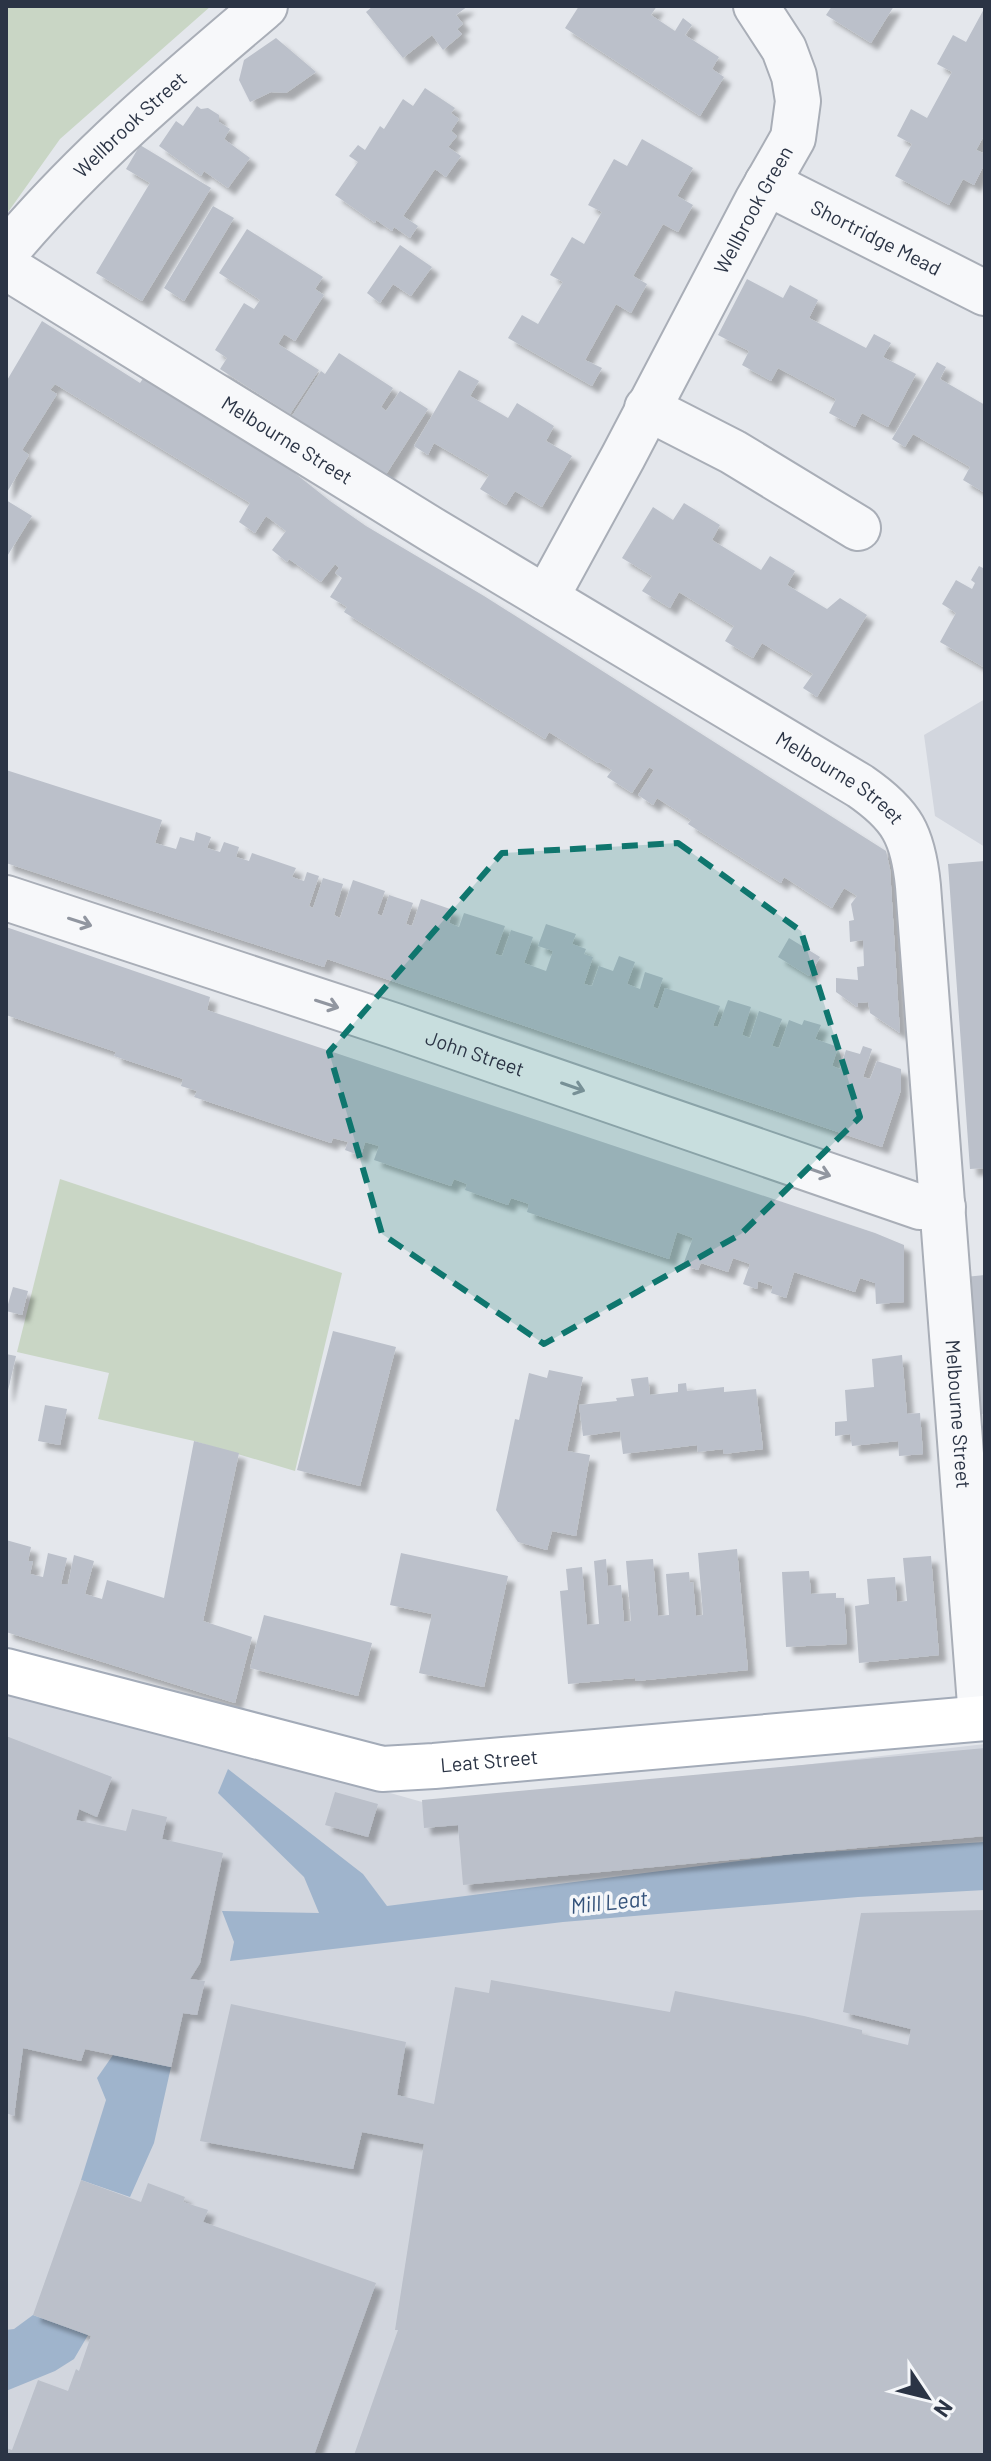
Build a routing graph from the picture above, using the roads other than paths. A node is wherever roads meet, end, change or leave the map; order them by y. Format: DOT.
graph roads {
  1 [pos="265,6"];
  2 [pos="756,6"];
  3 [pos="767,183"];
  4 [pos="6,252"];
  5 [pos="6,267"];
  6 [pos="985,293"];
  7 [pos="647,408"];
  8 [pos="858,528"];
  9 [pos="546,598"];
  10 [pos="6,898"];
  11 [pos="943,1207"];
  12 [pos="6,1671"];
  13 [pos="983,1718"];
  1 -- 4 [label="street, Wellbrook Street"];
  2 -- 3 [label="street, Wellbrook Green"];
  3 -- 6 [label="street, Shortridge Mead"];
  3 -- 7 [label="street, Wellbrook Green"];
  5 -- 9 [label="street, Melbourne Street"];
  7 -- 8 [label="street"];
  7 -- 9 [label="street, Wellbrook Green"];
  9 -- 11 [label="street, Melbourne Street"];
  10 -- 11 [label="street, John Street, one-way"];
  11 -- 13 [label="street, Melbourne Street"];
  12 -- 13 [label="main road, Leat Street"];
}
